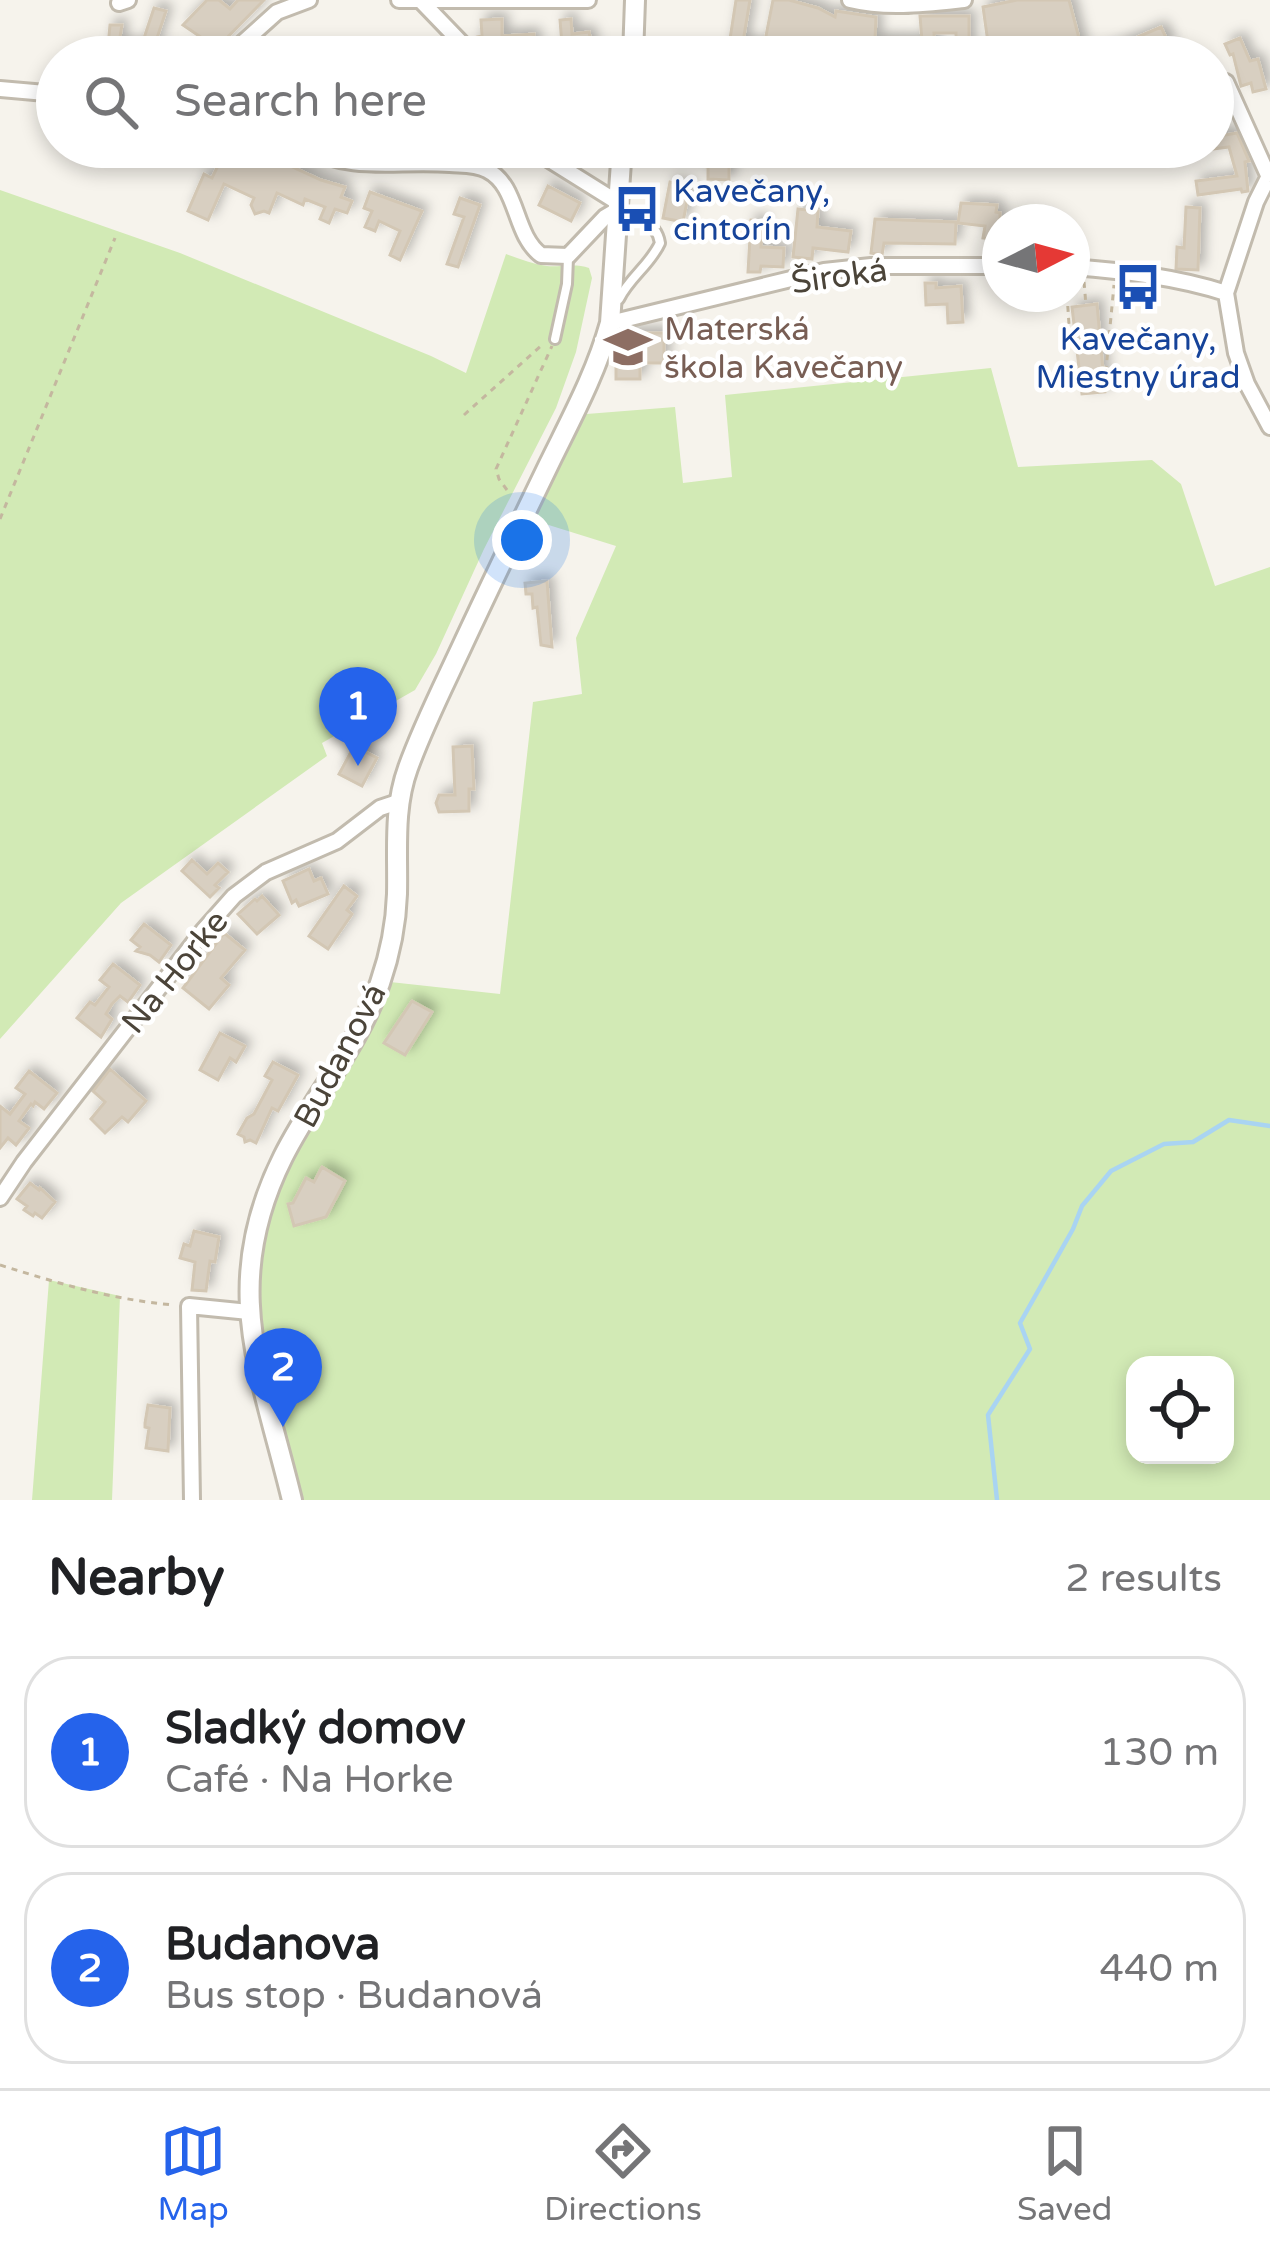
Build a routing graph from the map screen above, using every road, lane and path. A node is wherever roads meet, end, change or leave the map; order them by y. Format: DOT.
graph roads {
  1 [pos="309,0"];
  2 [pos="399,0"];
  3 [pos="588,0"];
  4 [pos="635,0"];
  5 [pos="850,0"];
  6 [pos="963,0"];
  7 [pos="421,1"];
  8 [pos="250,36"];
  9 [pos="455,36"];
  10 [pos="634,36"];
  11 [pos="0,89"];
  12 [pos="36,92"];
  13 [pos="1234,99"];
  14 [pos="481,168"];
  15 [pos="561,168"];
  16 [pos="620,168"];
  17 [pos="1269,175"];
  18 [pos="617,206"];
  19 [pos="616,237"];
  20 [pos="115,238"];
  21 [pos="568,256"];
  22 [pos="982,266"];
  23 [pos="1090,268"];
  24 [pos="1115,271"];
  25 [pos="1226,293"];
  26 [pos="1068,312"];
  27 [pos="610,323"];
  28 [pos="556,335"];
  29 [pos="1070,340"];
  30 [pos="1103,369"];
  31 [pos="464,415"];
  32 [pos="1270,427"];
  33 [pos="508,490"];
  34 [pos="0,519"];
  35 [pos="398,802"];
  36 [pos="0,1198"];
  37 [pos="0,1265"];
  38 [pos="189,1306"];
  39 [pos="249,1312"];
  40 [pos="192,1500"];
  41 [pos="292,1500"];
  1 -- 8 [label="street"];
  2 -- 7 [label="street"];
  3 -- 7 [label="street"];
  4 -- 10 [label="street"];
  5 -- 6 [label="street"];
  7 -- 9 [label="street"];
  11 -- 12 [label="street"];
  13 -- 17 [label="street"];
  14 -- 21 [label="street"];
  15 -- 18 [label="street"];
  16 -- 18 [label="street, Budanová"];
  17 -- 25 [label="street"];
  18 -- 19 [label="street, Budanová"];
  18 -- 21 [label="street"];
  19 -- 27 [label="street, Budanová"];
  19 -- 27 [label="lane"];
  20 -- 34 [label="path"];
  21 -- 28 [label="lane"];
  22 -- 27 [label="street, Široká"];
  23 -- 24 [label="street"];
  24 -- 25 [label="street"];
  24 -- 30 [label="path"];
  25 -- 32 [label="street"];
  26 -- 29 [label="path"];
  27 -- 35 [label="street, Budanová"];
  28 -- 31 [label="path"];
  28 -- 33 [label="path"];
  35 -- 36 [label="street, Na Horke"];
  35 -- 39 [label="street, Budanová"];
  37 -- 38 [label="path"];
  38 -- 39 [label="street"];
  38 -- 40 [label="street"];
  39 -- 41 [label="street, Budanová"];
}
